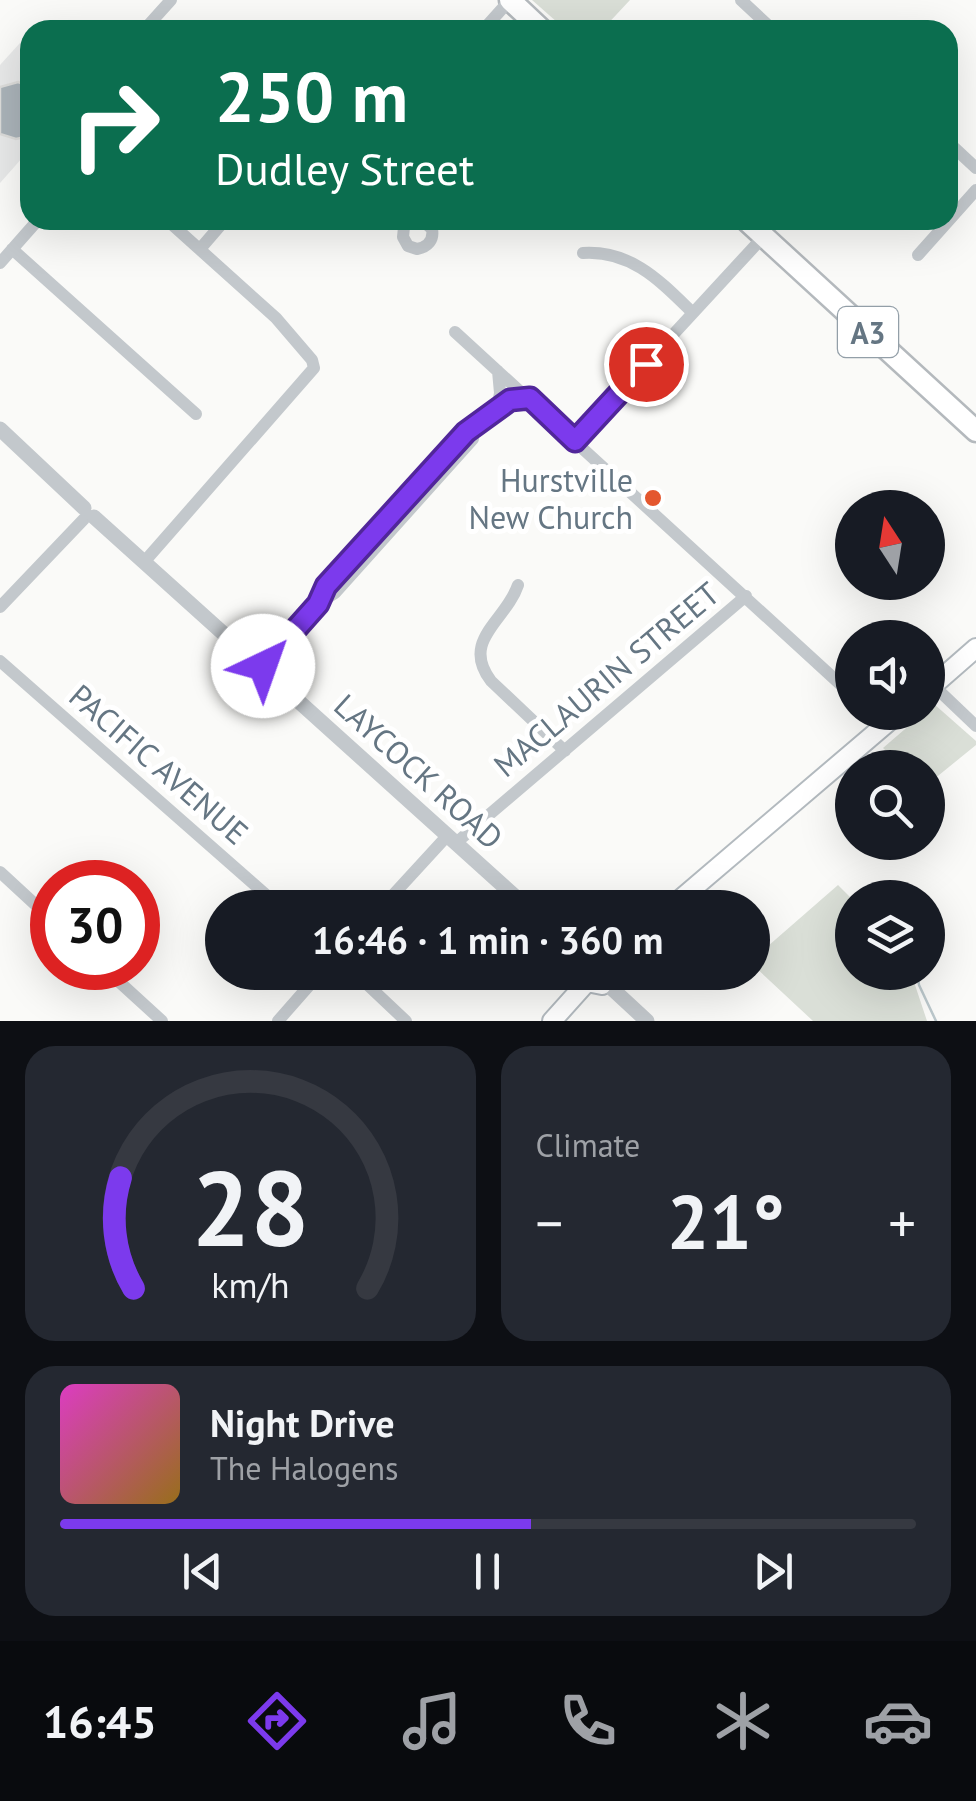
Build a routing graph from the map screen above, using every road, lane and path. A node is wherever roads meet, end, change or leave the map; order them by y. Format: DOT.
graph roads {
  1 [pos="172,0"];
  2 [pos="510,0"];
  3 [pos="740,0"];
  4 [pos="153,20"];
  5 [pos="492,20"];
  6 [pos="531,20"];
  7 [pos="763,20"];
  8 [pos="976,190"];
  9 [pos="958,210"];
  10 [pos="29,230"];
  11 [pos="178,230"];
  12 [pos="216,230"];
  13 [pos="403,230"];
  14 [pos="430,230"];
  15 [pos="757,230"];
  16 [pos="940,230"];
  17 [pos="764,236"];
  18 [pos="200,249"];
  19 [pos="12,250"];
  20 [pos="583,253"];
  21 [pos="918,255"];
  22 [pos="0,263"];
  23 [pos="693,313"];
  24 [pos="455,332"];
  25 [pos="498,370"];
  26 [pos="530,398"];
  27 [pos="497,409"];
  28 [pos="196,414"];
  29 [pos="975,428"];
  30 [pos="0,429"];
  31 [pos="575,441"];
  32 [pos="87,515"];
  33 [pos="145,560"];
  34 [pos="518,585"];
  35 [pos="746,596"];
  36 [pos="0,607"];
  37 [pos="976,648"];
  38 [pos="0,661"];
  39 [pos="263,666"];
  40 [pos="945,674"];
  41 [pos="835,679"];
  42 [pos="945,700"];
  43 [pos="976,726"];
  44 [pos="870,730"];
  45 [pos="565,751"];
  46 [pos="452,838"];
  47 [pos="0,872"];
  48 [pos="261,890"];
  49 [pos="399,890"];
  50 [pos="508,890"];
  51 [pos="690,890"];
  52 [pos="30,900"];
  53 [pos="128,990"];
  54 [pos="306,990"];
  55 [pos="373,990"];
  56 [pos="584,990"];
  57 [pos="611,990"];
  58 [pos="162,1021"];
  59 [pos="278,1021"];
  60 [pos="406,1021"];
  61 [pos="552,1021"];
  62 [pos="647,1021"];
  1 -- 4 [label="street"];
  2 -- 5 [label="street"];
  2 -- 6 [label="highway"];
  3 -- 7 [label="street"];
  8 -- 9 [label="street"];
  10 -- 19 [label="street"];
  11 -- 18 [label="street"];
  12 -- 18 [label="street"];
  13 -- 14 [label="street"];
  15 -- 17 [label="highway, A3"];
  16 -- 21 [label="street"];
  17 -- 23 [label="street"];
  17 -- 29 [label="highway, A3"];
  18 -- 33 [label="street"];
  19 -- 22 [label="street"];
  19 -- 28 [label="street"];
  20 -- 23 [label="street"];
  23 -- 31 [label="street"];
  24 -- 25 [label="street"];
  25 -- 26 [label="street"];
  25 -- 27 [label="street"];
  26 -- 27 [label="street"];
  26 -- 31 [label="street"];
  27 -- 39 [label="street"];
  30 -- 32 [label="street, LAYCOCK ROAD"];
  31 -- 35 [label="street"];
  32 -- 33 [label="street, LAYCOCK ROAD"];
  32 -- 36 [label="street"];
  33 -- 39 [label="street, LAYCOCK ROAD"];
  34 -- 45 [label="street"];
  35 -- 41 [label="street"];
  35 -- 45 [label="street, MACLAURIN STREET"];
  37 -- 40 [label="main road"];
  38 -- 48 [label="street, PACIFIC AVENUE"];
  39 -- 46 [label="street, LAYCOCK ROAD"];
  42 -- 43 [label="street"];
  44 -- 51 [label="main road"];
  45 -- 46 [label="street, MACLAURIN STREET"];
  46 -- 49 [label="street, MACLAURIN STREET"];
  46 -- 50 [label="street, LAYCOCK ROAD"];
  47 -- 52 [label="street"];
  53 -- 58 [label="street"];
  54 -- 59 [label="street"];
  55 -- 60 [label="street"];
  56 -- 61 [label="main road"];
  57 -- 62 [label="street"];
}
